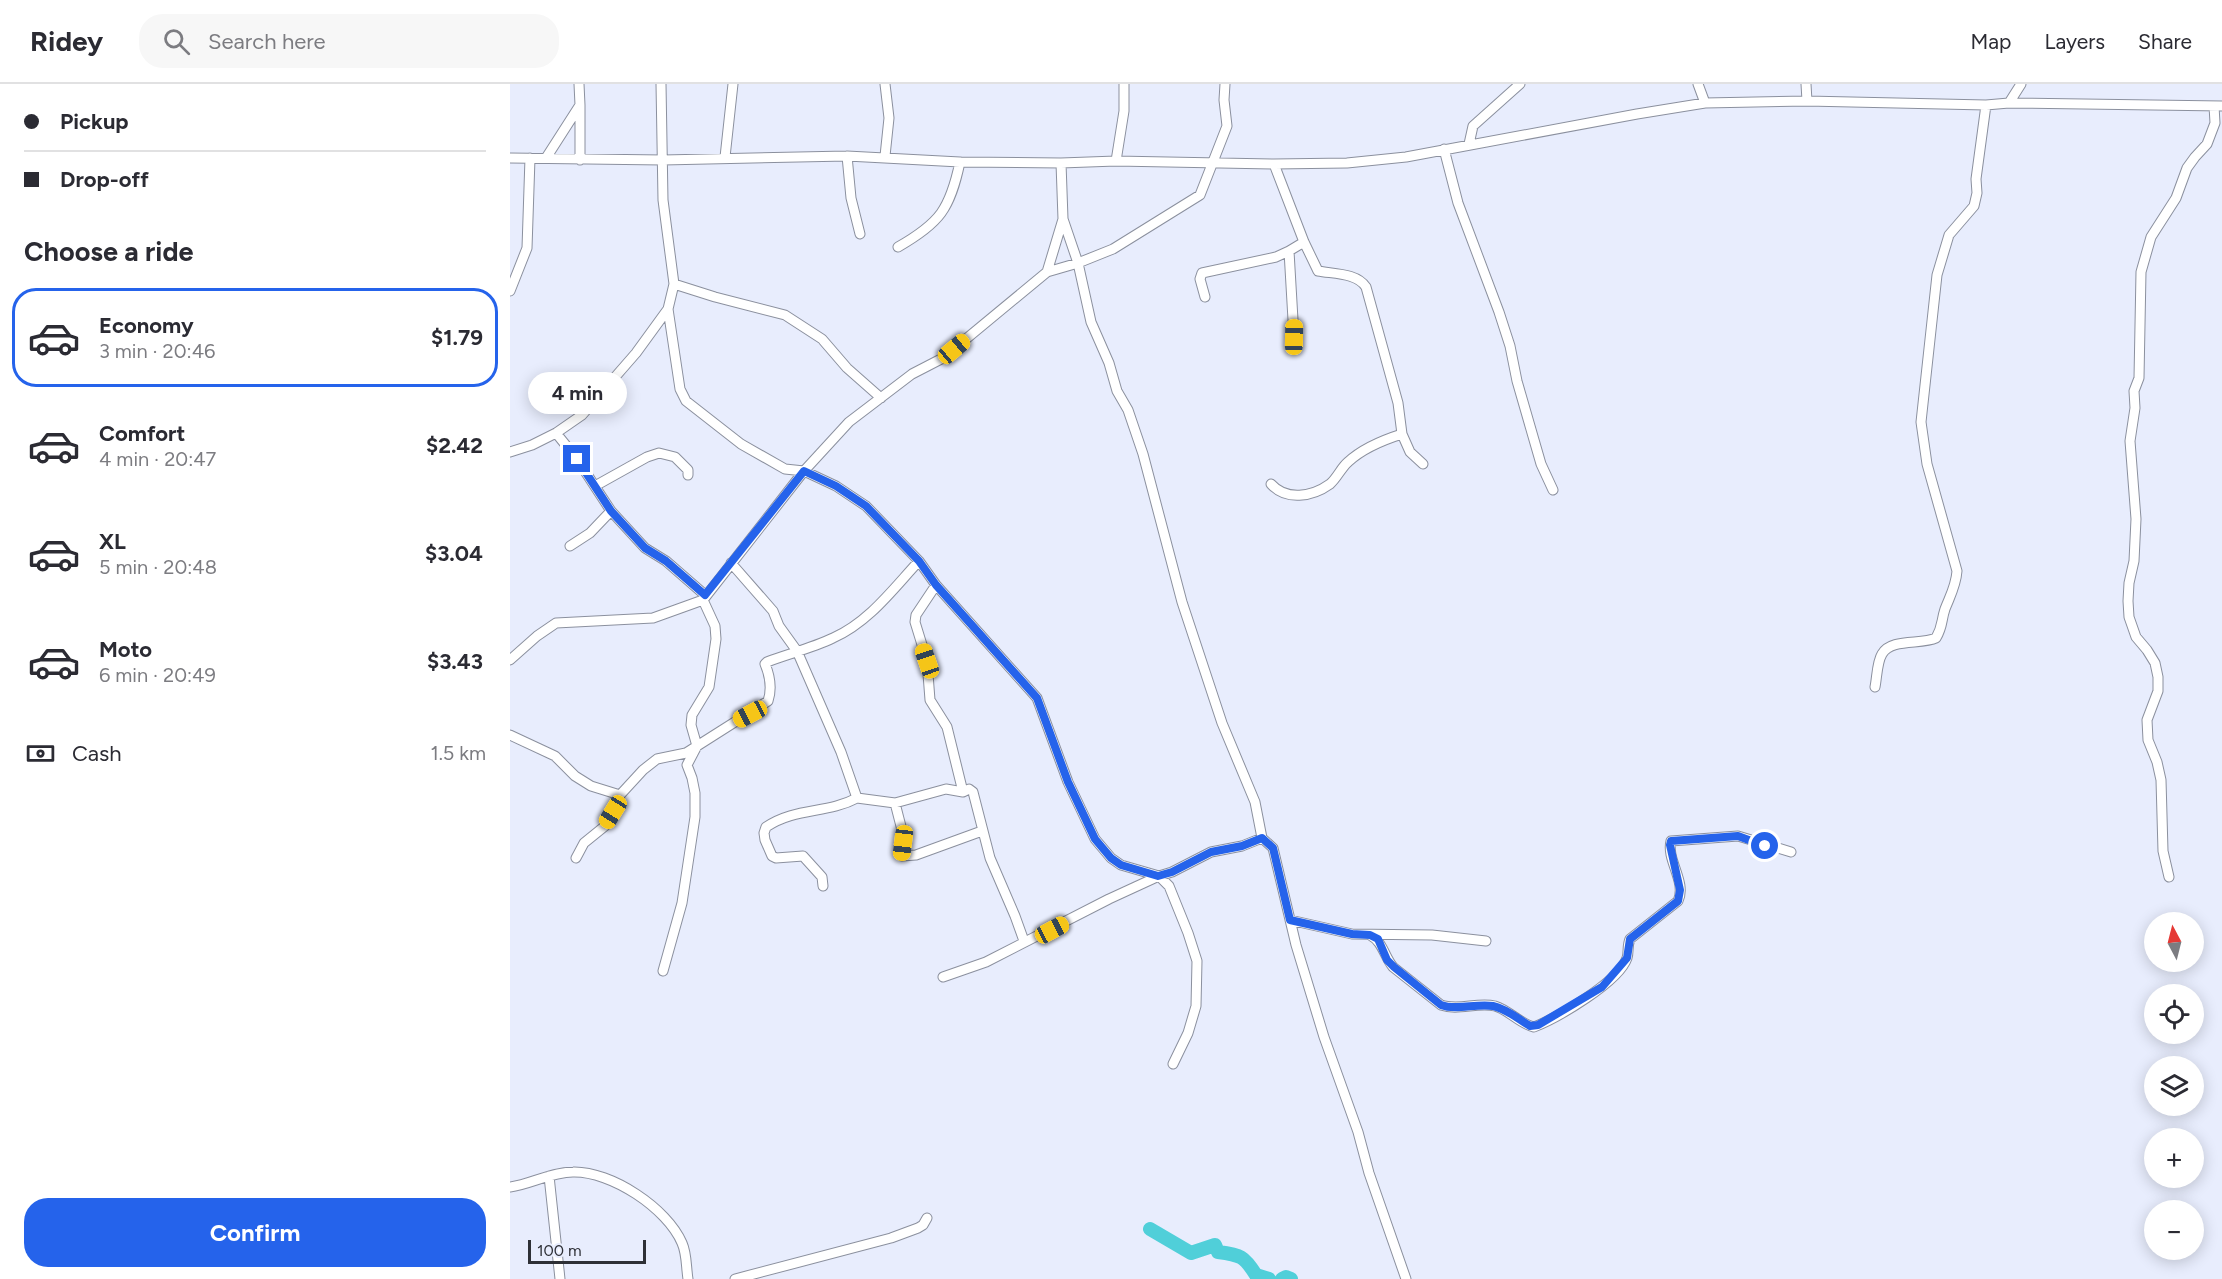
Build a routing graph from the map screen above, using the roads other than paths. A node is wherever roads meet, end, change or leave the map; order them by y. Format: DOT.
graph roads {
  1 [pos="579,84"];
  2 [pos="661,84"];
  3 [pos="733,84"];
  4 [pos="885,84"];
  5 [pos="1124,84"];
  6 [pos="1225,84"];
  7 [pos="1520,84"];
  8 [pos="1698,84"];
  9 [pos="1806,84"];
  10 [pos="2021,84"];
  11 [pos="1807,101"];
  12 [pos="1705,103"];
  13 [pos="2009,104"];
  14 [pos="580,105"];
  15 [pos="1986,105"];
  16 [pos="2218,106"];
  17 [pos="1469,144"];
  18 [pos="1444,150"];
  19 [pos="847,156"];
  20 [pos="885,156"];
  21 [pos="725,157"];
  22 [pos="510,158"];
  23 [pos="530,158"];
  24 [pos="546,158"];
  25 [pos="580,160"];
  26 [pos="663,160"];
  27 [pos="1116,161"];
  28 [pos="960,162"];
  29 [pos="1214,162"];
  30 [pos="1061,163"];
  31 [pos="1274,165"];
  32 [pos="1063,219"];
  33 [pos="860,234"];
  34 [pos="1304,242"];
  35 [pos="898,248"];
  36 [pos="1289,251"];
  37 [pos="1078,263"];
  38 [pos="1047,272"];
  39 [pos="674,284"];
  40 [pos="510,291"];
  41 [pos="1205,297"];
  42 [pos="668,309"];
  43 [pos="1294,337"];
  44 [pos="881,399"];
  45 [pos="556,433"];
  46 [pos="1402,434"];
  47 [pos="510,452"];
  48 [pos="1423,464"];
  49 [pos="804,471"];
  50 [pos="688,475"];
  51 [pos="1270,484"];
  52 [pos="595,486"];
  53 [pos="1552,490"];
  54 [pos="611,511"];
  55 [pos="570,546"];
  56 [pos="919,561"];
  57 [pos="731,563"];
  58 [pos="936,585"];
  59 [pos="704,598"];
  60 [pos="797,651"];
  61 [pos="510,660"];
  62 [pos="1875,687"];
  63 [pos="510,735"];
  64 [pos="697,746"];
  65 [pos="963,792"];
  66 [pos="620,795"];
  67 [pos="857,798"];
  68 [pos="895,803"];
  69 [pos="982,831"];
  70 [pos="1262,838"];
  71 [pos="1791,852"];
  72 [pos="576,858"];
  73 [pos="1158,876"];
  74 [pos="2169,877"];
  75 [pos="823,886"];
  76 [pos="1290,920"];
  77 [pos="1370,935"];
  78 [pos="1024,941"];
  79 [pos="1486,941"];
  80 [pos="663,971"];
  81 [pos="943,977"];
  82 [pos="1173,1064"];
  83 [pos="549,1176"];
  84 [pos="510,1187"];
  85 [pos="927,1218"];
  86 [pos="560,1279"];
  87 [pos="688,1279"];
  88 [pos="735,1279"];
  89 [pos="1406,1279"];
  1 -- 14 [label="street"];
  2 -- 26 [label="street"];
  3 -- 21 [label="street"];
  4 -- 20 [label="street"];
  5 -- 27 [label="street"];
  6 -- 29 [label="street"];
  7 -- 17 [label="street"];
  8 -- 12 [label="street"];
  9 -- 11 [label="street"];
  10 -- 13 [label="street"];
  11 -- 12 [label="street"];
  11 -- 15 [label="street"];
  12 -- 17 [label="street"];
  13 -- 15 [label="street"];
  13 -- 16 [label="street"];
  14 -- 24 [label="street"];
  14 -- 25 [label="street"];
  15 -- 62 [label="street"];
  16 -- 74 [label="street"];
  17 -- 18 [label="street"];
  18 -- 31 [label="street"];
  18 -- 53 [label="street"];
  19 -- 20 [label="street"];
  19 -- 21 [label="street"];
  19 -- 33 [label="street"];
  20 -- 28 [label="street"];
  21 -- 26 [label="street"];
  22 -- 23 [label="street"];
  23 -- 24 [label="street"];
  23 -- 40 [label="street"];
  24 -- 25 [label="street"];
  25 -- 26 [label="street"];
  26 -- 39 [label="street"];
  27 -- 29 [label="street"];
  27 -- 30 [label="street"];
  28 -- 30 [label="street"];
  28 -- 35 [label="street"];
  29 -- 31 [label="street"];
  29 -- 37 [label="street"];
  30 -- 32 [label="street"];
  31 -- 34 [label="street"];
  32 -- 37 [label="street"];
  32 -- 38 [label="street"];
  34 -- 36 [label="street"];
  34 -- 46 [label="street"];
  36 -- 41 [label="street"];
  36 -- 43 [label="street"];
  37 -- 38 [label="street"];
  37 -- 70 [label="street"];
  38 -- 44 [label="street"];
  39 -- 42 [label="street"];
  39 -- 44 [label="street"];
  42 -- 45 [label="street"];
  42 -- 49 [label="street"];
  44 -- 49 [label="street"];
  45 -- 47 [label="street"];
  45 -- 52 [label="street"];
  46 -- 48 [label="street"];
  46 -- 51 [label="street"];
  49 -- 56 [label="street"];
  49 -- 57 [label="street"];
  50 -- 52 [label="street"];
  52 -- 54 [label="street"];
  54 -- 55 [label="street"];
  54 -- 59 [label="street"];
  56 -- 58 [label="street"];
  56 -- 60 [label="street"];
  57 -- 59 [label="street"];
  57 -- 60 [label="street"];
  58 -- 65 [label="street"];
  58 -- 73 [label="street"];
  59 -- 61 [label="street"];
  59 -- 64 [label="street"];
  60 -- 64 [label="street"];
  60 -- 67 [label="street"];
  63 -- 66 [label="street"];
  64 -- 66 [label="street"];
  64 -- 80 [label="street"];
  65 -- 68 [label="street"];
  65 -- 69 [label="street"];
  66 -- 72 [label="street"];
  67 -- 68 [label="street"];
  67 -- 75 [label="street"];
  68 -- 69 [label="street"];
  69 -- 78 [label="street"];
  70 -- 73 [label="street"];
  70 -- 76 [label="street"];
  71 -- 77 [label="street"];
  73 -- 78 [label="street"];
  73 -- 82 [label="street"];
  76 -- 77 [label="street"];
  76 -- 89 [label="street"];
  77 -- 79 [label="street"];
  78 -- 81 [label="street"];
  83 -- 84 [label="street"];
  83 -- 86 [label="street"];
  83 -- 87 [label="street"];
  85 -- 88 [label="street"];
}
